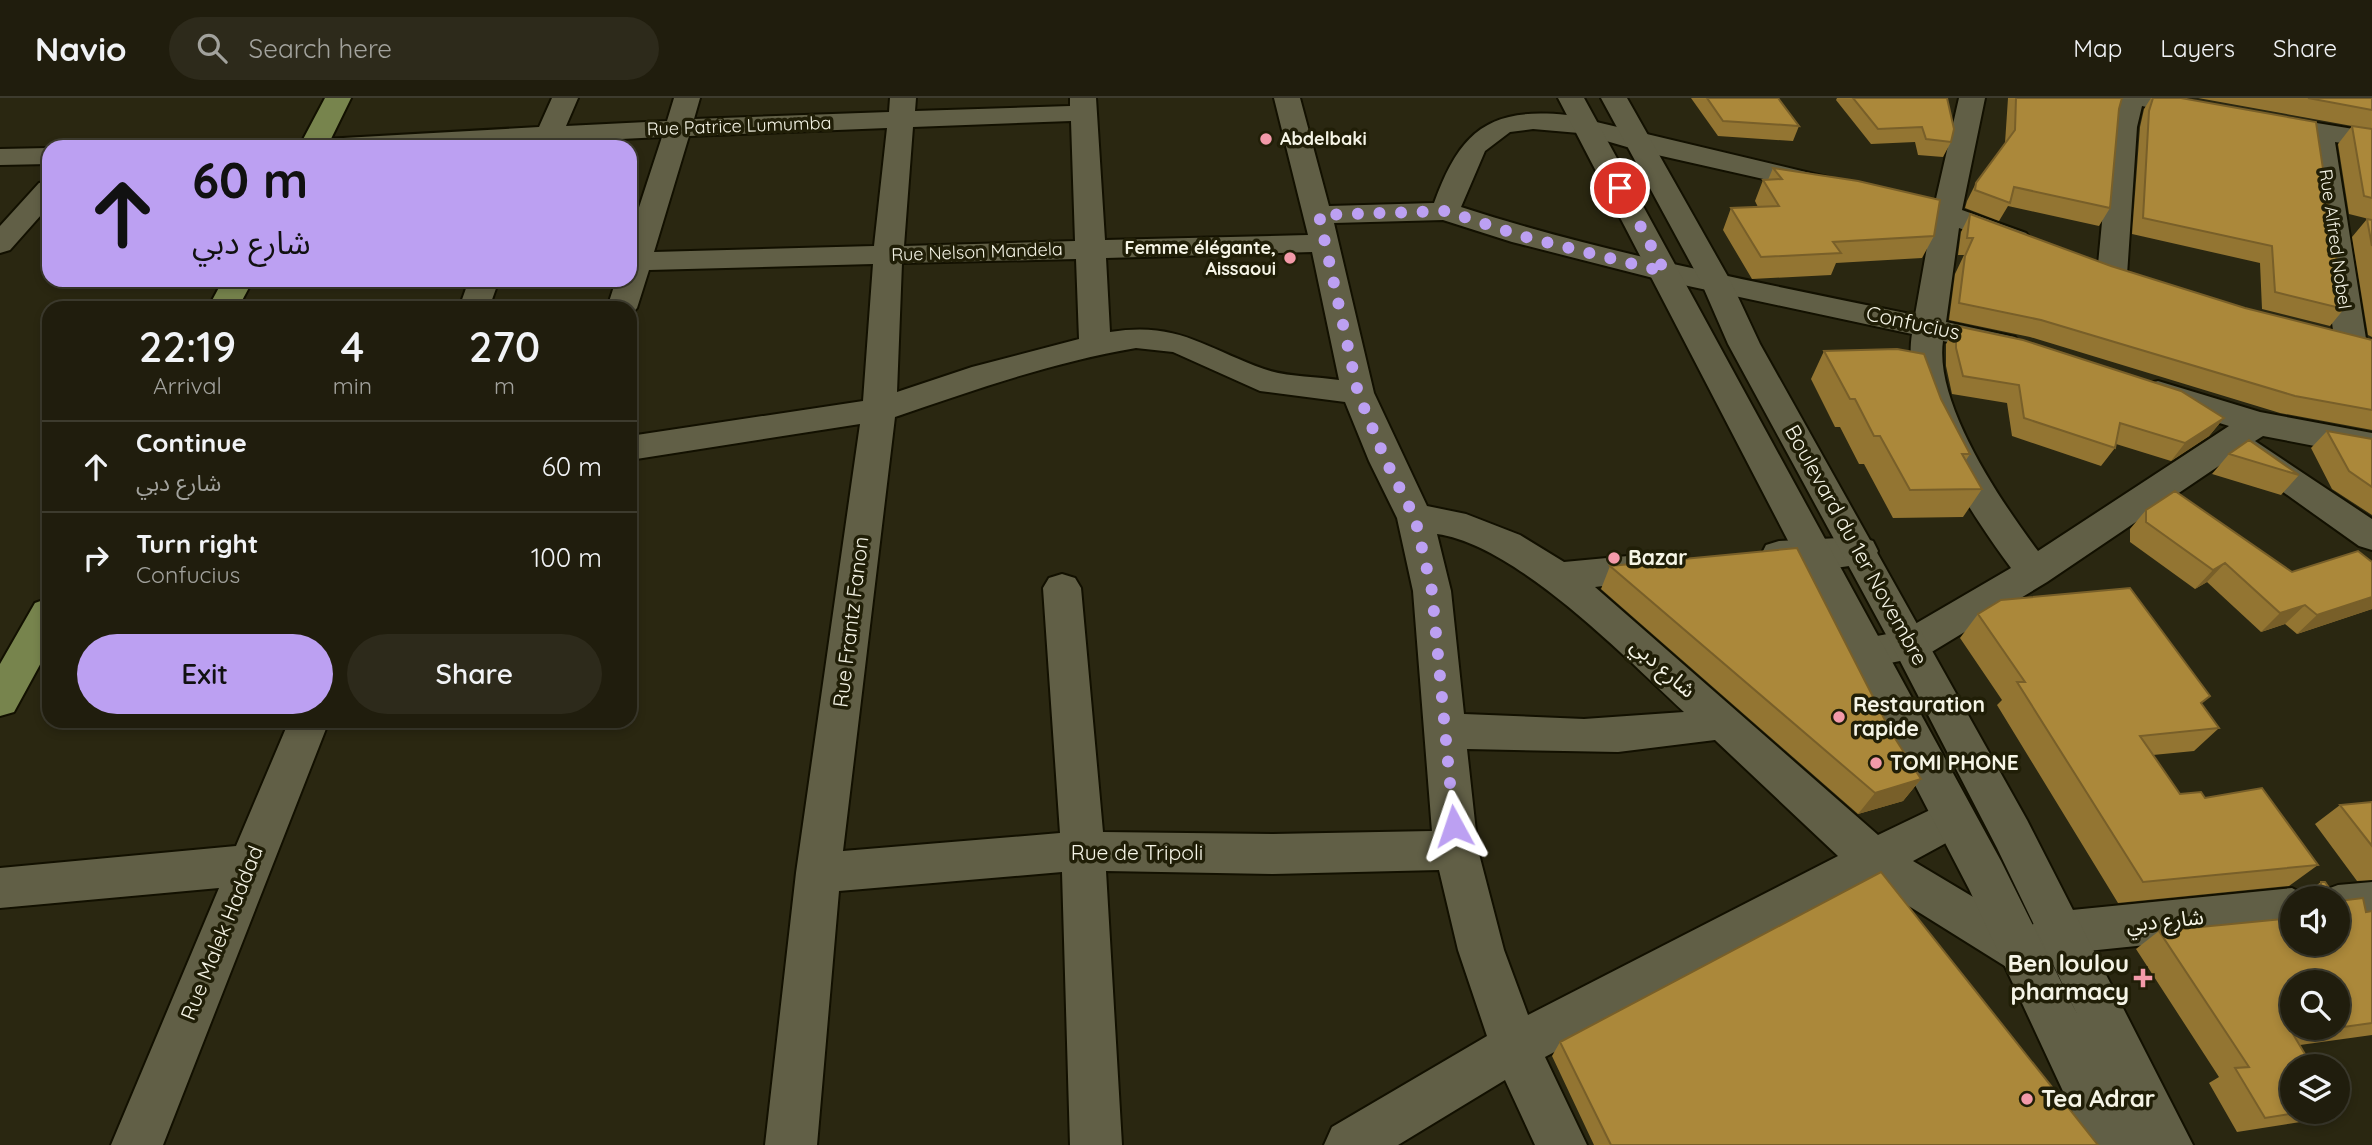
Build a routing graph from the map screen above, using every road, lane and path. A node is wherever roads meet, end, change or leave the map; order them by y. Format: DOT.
graph roads {
  1 [pos="338,98"];
  2 [pos="565,98"];
  3 [pos="687,98"];
  4 [pos="1287,98"];
  5 [pos="1614,98"];
  6 [pos="1972,98"];
  7 [pos="2131,98"];
  8 [pos="2140,98"];
  9 [pos="1084,106"];
  10 [pos="902,108"];
  11 [pos="1578,112"];
  12 [pos="678,128"];
  13 [pos="2320,132"];
  14 [pos="317,140"];
  15 [pos="547,140"];
  16 [pos="557,140"];
  17 [pos="2372,140"];
  18 [pos="1642,144"];
  19 [pos="42,156"];
  20 [pos="0,157"];
  21 [pos="42,197"];
  22 [pos="1446,211"];
  23 [pos="1947,214"];
  24 [pos="1321,229"];
  25 [pos="0,244"];
  26 [pos="2036,247"];
  27 [pos="1091,248"];
  28 [pos="637,253"];
  29 [pos="888,255"];
  30 [pos="637,262"];
  31 [pos="1665,272"];
  32 [pos="2112,275"];
  33 [pos="1716,282"];
  34 [pos="239,287"];
  35 [pos="228,301"];
  36 [pos="1930,326"];
  37 [pos="2350,344"];
  38 [pos="1095,345"];
  39 [pos="2031,351"];
  40 [pos="2130,384"];
  41 [pos="1358,393"];
  42 [pos="879,410"];
  43 [pos="2245,432"];
  44 [pos="2372,445"];
  45 [pos="637,447"];
  46 [pos="1415,518"];
  47 [pos="2372,537"];
  48 [pos="1860,551"];
  49 [pos="1811,552"];
  50 [pos="1745,558"];
  51 [pos="1691,564"];
  52 [pos="2034,572"];
  53 [pos="1558,577"];
  54 [pos="1062,588"];
  55 [pos="1911,645"];
  56 [pos="38,649"];
  57 [pos="1865,652"];
  58 [pos="0,700"];
  59 [pos="1723,722"];
  60 [pos="306,728"];
  61 [pos="1445,730"];
  62 [pos="1953,818"];
  63 [pos="1083,850"];
  64 [pos="1456,850"];
  65 [pos="1875,861"];
  66 [pos="250,865"];
  67 [pos="818,873"];
  68 [pos="0,888"];
  69 [pos="2372,903"];
  70 [pos="2350,905"];
  71 [pos="2280,910"];
  72 [pos="2062,932"];
  73 [pos="2024,953"];
  74 [pos="1514,1047"];
  75 [pos="137,1145"];
  76 [pos="792,1145"];
  77 [pos="1096,1145"];
  78 [pos="1350,1145"];
  79 [pos="1561,1145"];
  80 [pos="2115,1145"];
  81 [pos="2167,1145"];
  1 -- 14 [label="main road"];
  2 -- 15 [label="street"];
  3 -- 12 [label="street"];
  4 -- 24 [label="street"];
  5 -- 18 [label="street, Boulevard du 1er Novembre"];
  6 -- 23 [label="street"];
  7 -- 32 [label="street"];
  8 -- 13 [label="street"];
  9 -- 10 [label="street, Rue Patrice Lumumba"];
  9 -- 27 [label="street"];
  10 -- 12 [label="street, Rue Patrice Lumumba"];
  10 -- 29 [label="street, Rue Frantz Fanon"];
  11 -- 18 [label="street"];
  11 -- 22 [label="street"];
  11 -- 31 [label="street, Boulevard du 1er Novembre"];
  12 -- 16 [label="street, Rue Patrice Lumumba"];
  12 -- 28 [label="street"];
  13 -- 17 [label="street"];
  13 -- 37 [label="street, Rue Alfred Nobel"];
  18 -- 23 [label="street"];
  18 -- 33 [label="street, Boulevard du 1er Novembre"];
  19 -- 20 [label="street"];
  21 -- 25 [label="street"];
  22 -- 24 [label="street, Confucius"];
  22 -- 31 [label="street, Confucius"];
  23 -- 26 [label="street"];
  23 -- 36 [label="street"];
  24 -- 27 [label="street, Rue Nelson Mandela"];
  24 -- 41 [label="street"];
  27 -- 29 [label="street, Rue Nelson Mandela"];
  27 -- 38 [label="street"];
  29 -- 30 [label="street, Rue Nelson Mandela"];
  29 -- 42 [label="street, Rue Frantz Fanon"];
  31 -- 33 [label="street, Confucius"];
  31 -- 49 [label="street, Boulevard du 1er Novembre"];
  33 -- 36 [label="street, Confucius"];
  33 -- 48 [label="street, Boulevard du 1er Novembre"];
  34 -- 35 [label="main road"];
  36 -- 39 [label="street, Confucius"];
  36 -- 52 [label="street"];
  38 -- 41 [label="street"];
  38 -- 42 [label="street"];
  40 -- 43 [label="street"];
  41 -- 46 [label="street"];
  42 -- 45 [label="street"];
  42 -- 67 [label="street, Rue Frantz Fanon"];
  43 -- 44 [label="street"];
  43 -- 47 [label="street"];
  43 -- 52 [label="street"];
  46 -- 53 [label="street, شارع دبي"];
  46 -- 61 [label="street"];
  48 -- 49 [label="street"];
  48 -- 55 [label="street, Boulevard du 1er Novembre"];
  49 -- 50 [label="street"];
  49 -- 57 [label="street, Boulevard du 1er Novembre"];
  51 -- 53 [label="street"];
  52 -- 55 [label="street"];
  53 -- 59 [label="street, شارع دبي"];
  54 -- 63 [label="street"];
  55 -- 57 [label="street"];
  55 -- 72 [label="street, Boulevard du 1er Novembre"];
  56 -- 58 [label="main road"];
  57 -- 62 [label="street, Boulevard du 1er Novembre"];
  59 -- 61 [label="street"];
  59 -- 65 [label="street, شارع دبي"];
  60 -- 66 [label="street, Rue Malek Haddad"];
  61 -- 64 [label="street"];
  62 -- 65 [label="street"];
  62 -- 73 [label="street, Boulevard du 1er Novembre"];
  63 -- 64 [label="street, Rue de Tripoli"];
  63 -- 67 [label="street, Rue de Tripoli"];
  63 -- 77 [label="street"];
  64 -- 74 [label="street"];
  65 -- 73 [label="street, شارع دبي"];
  65 -- 74 [label="street"];
  66 -- 68 [label="street"];
  66 -- 75 [label="street, Rue Malek Haddad"];
  67 -- 76 [label="street, Rue Frantz Fanon"];
  69 -- 70 [label="street"];
  71 -- 72 [label="street, شارع دبي"];
  72 -- 73 [label="street, شارع دبي"];
  72 -- 81 [label="street, Boulevard du 1er Novembre"];
  73 -- 80 [label="street, Boulevard du 1er Novembre"];
  74 -- 78 [label="street"];
  74 -- 79 [label="street"];
}
